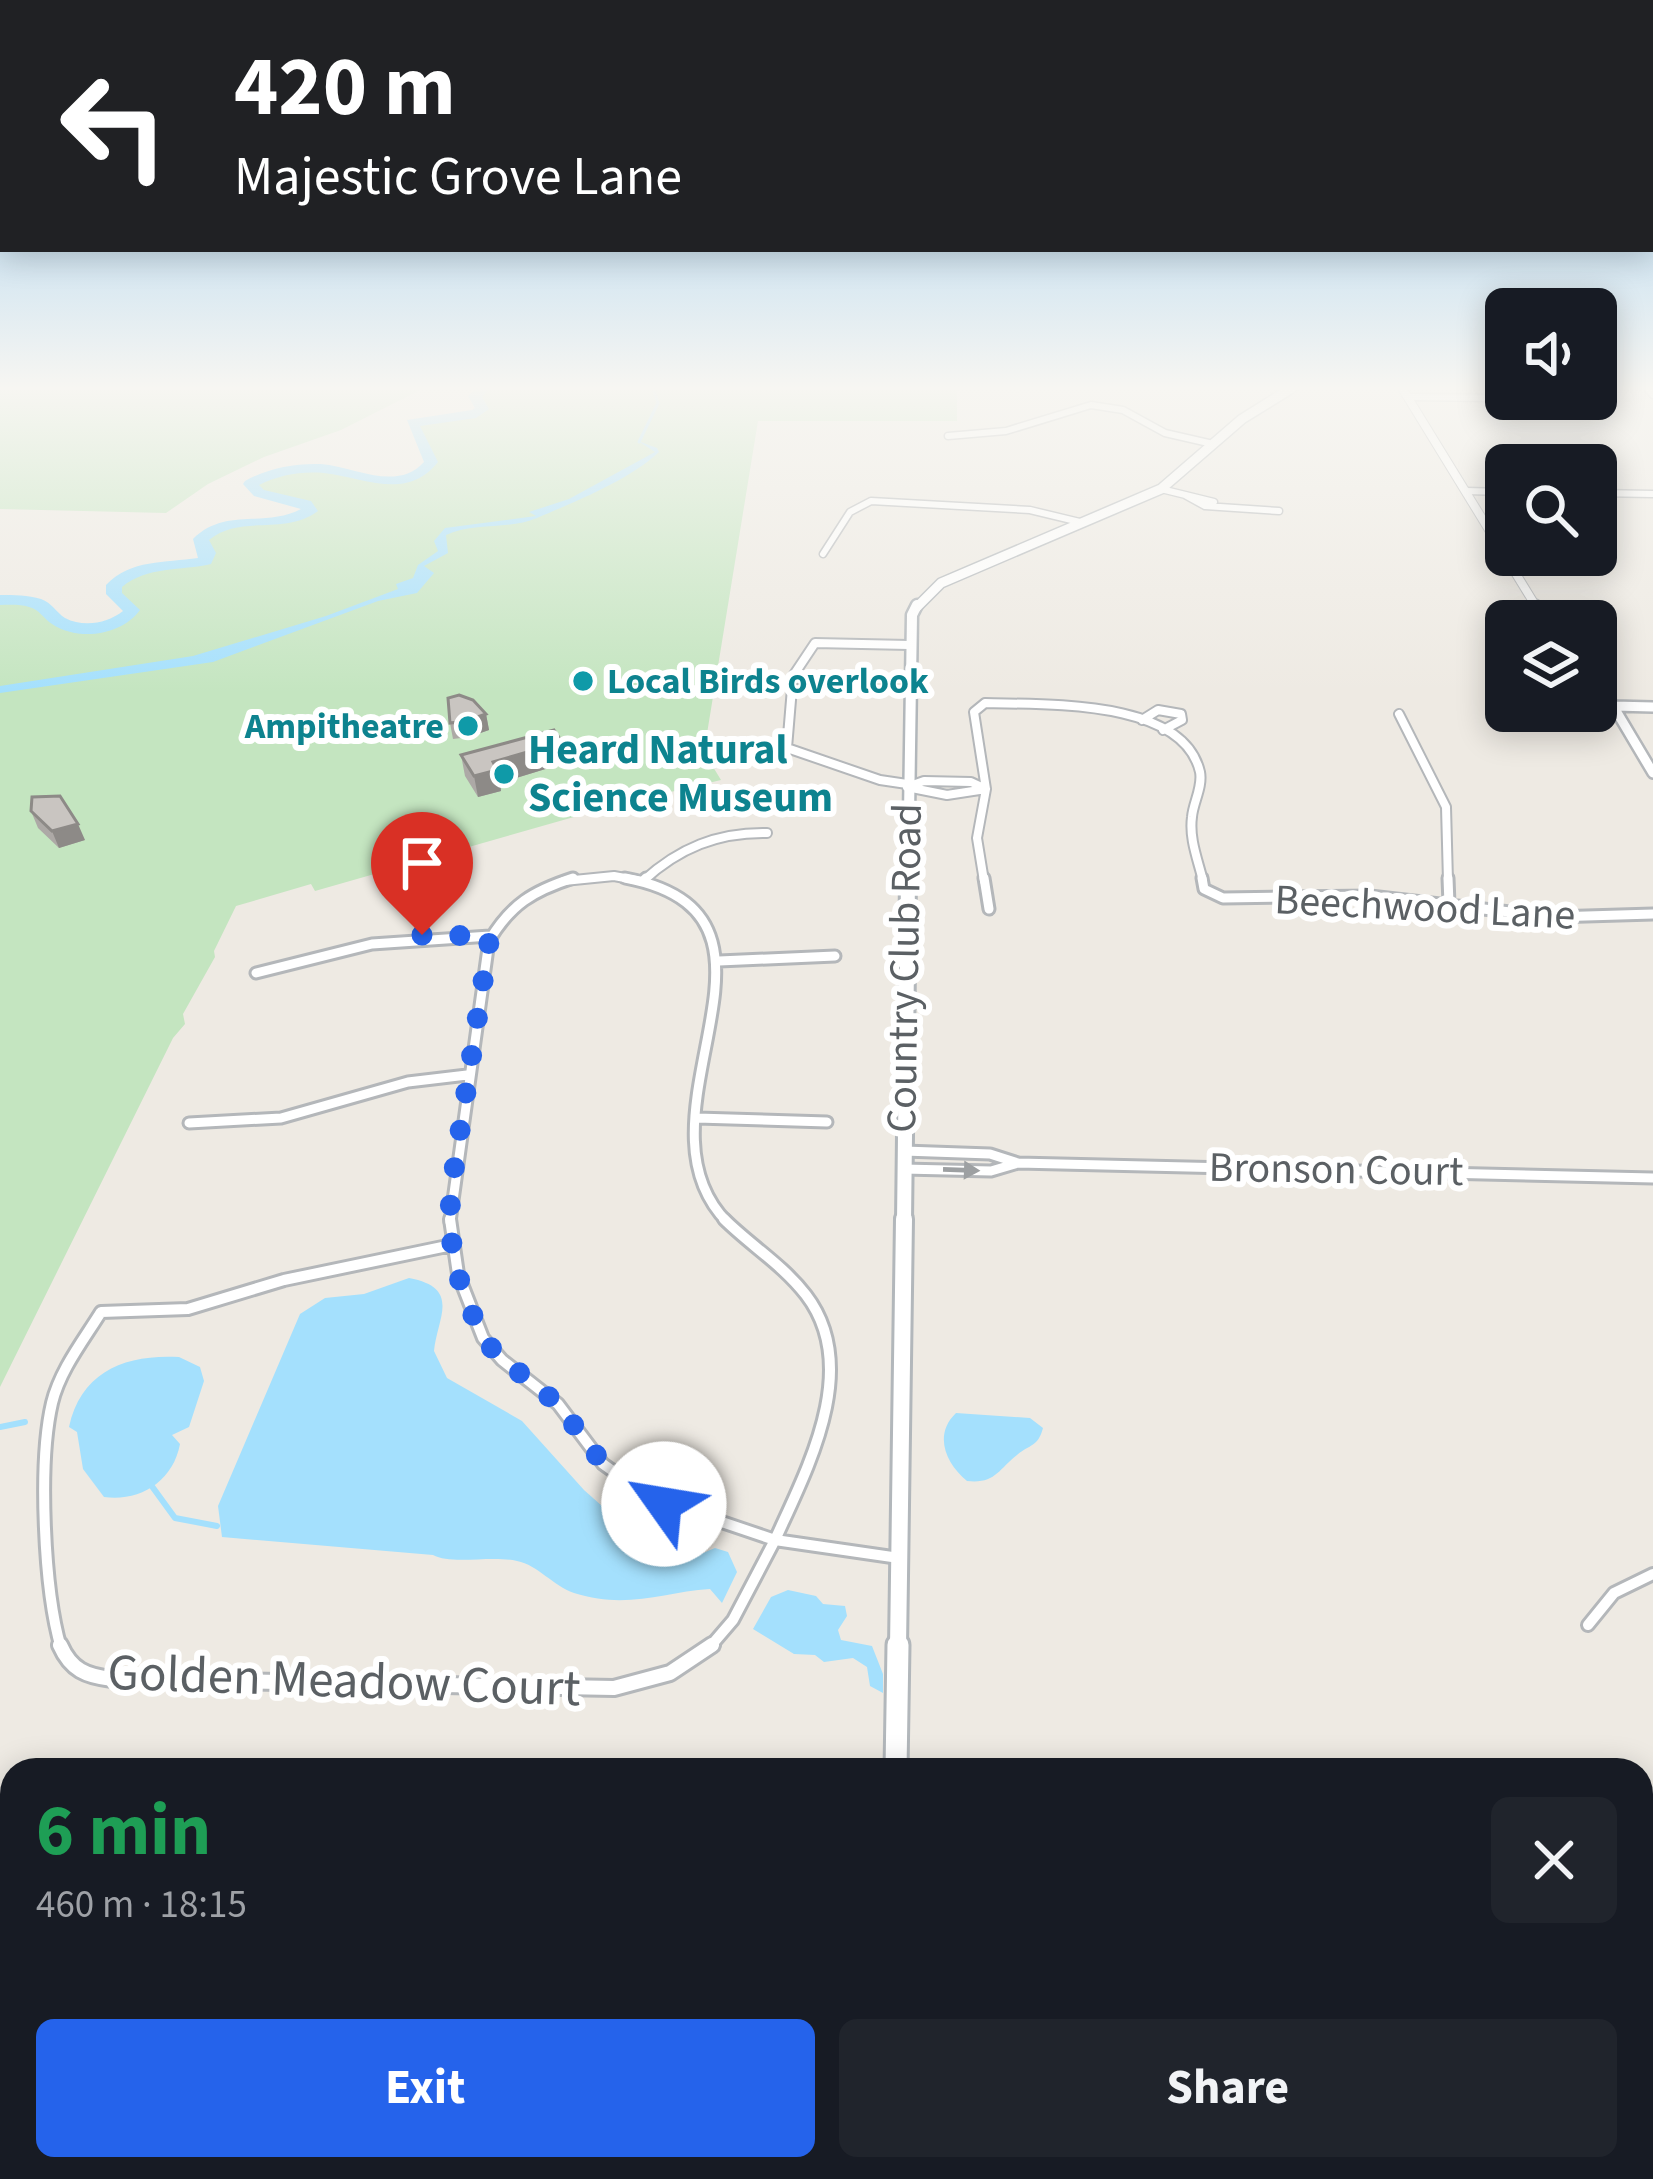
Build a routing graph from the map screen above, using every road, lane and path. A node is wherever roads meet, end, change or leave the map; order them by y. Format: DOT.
graph roads {
  1 [pos="1159,490"];
  2 [pos="1164,490"];
  3 [pos="1466,491"];
  4 [pos="1485,491"];
  5 [pos="1617,493"];
  6 [pos="1653,494"];
  7 [pos="1279,511"];
  8 [pos="1084,523"];
  9 [pos="823,554"];
  10 [pos="1532,600"];
  11 [pos="909,645"];
  12 [pos="1617,706"];
  13 [pos="1653,707"];
  14 [pos="1617,711"];
  15 [pos="1399,715"];
  16 [pos="1142,720"];
  17 [pos="1163,730"];
  18 [pos="788,748"];
  19 [pos="710,763"];
  20 [pos="1653,772"];
  21 [pos="907,786"];
  22 [pos="986,789"];
  23 [pos="766,833"];
  24 [pos="644,881"];
  25 [pos="1449,904"];
  26 [pos="989,909"];
  27 [pos="1653,914"];
  28 [pos="490,936"];
  29 [pos="835,956"];
  30 [pos="719,962"];
  31 [pos="256,973"];
  32 [pos="467,1076"];
  33 [pos="697,1118"];
  34 [pos="827,1122"];
  35 [pos="189,1123"];
  36 [pos="903,1151"];
  37 [pos="1018,1163"];
  38 [pos="903,1169"];
  39 [pos="1653,1178"];
  40 [pos="452,1246"];
  41 [pos="773,1540"];
  42 [pos="899,1558"];
  43 [pos="1653,1574"];
  44 [pos="1588,1625"];
  45 [pos="896,1758"];
  1 -- 8 [label="main road, Country Club Road"];
  2 -- 7 [label="street"];
  3 -- 4 [label="street"];
  3 -- 10 [label="street"];
  5 -- 6 [label="street"];
  8 -- 9 [label="street"];
  8 -- 11 [label="main road, Country Club Road"];
  11 -- 18 [label="street"];
  11 -- 21 [label="main road, Country Club Road"];
  12 -- 13 [label="street"];
  14 -- 20 [label="street"];
  15 -- 25 [label="street"];
  16 -- 17 [label="street, Beechwood Lane"];
  16 -- 17 [label="street"];
  16 -- 22 [label="street, Beechwood Lane"];
  17 -- 25 [label="street, Beechwood Lane"];
  18 -- 19 [label="street"];
  18 -- 21 [label="street"];
  21 -- 22 [label="street"];
  21 -- 36 [label="main road, Country Club Road"];
  22 -- 26 [label="street"];
  23 -- 24 [label="street"];
  24 -- 28 [label="street"];
  24 -- 30 [label="street"];
  25 -- 27 [label="street, Beechwood Lane"];
  28 -- 31 [label="street"];
  28 -- 32 [label="street"];
  29 -- 30 [label="street"];
  30 -- 33 [label="street, Golden Meadow Court"];
  32 -- 35 [label="street"];
  32 -- 40 [label="street"];
  33 -- 34 [label="street"];
  33 -- 41 [label="street, Golden Meadow Court"];
  36 -- 37 [label="street, Bronson Court"];
  36 -- 38 [label="main road, Country Club Road"];
  38 -- 37 [label="street, Bronson Court, one-way"];
  37 -- 39 [label="street, Bronson Court"];
  38 -- 42 [label="main road, Country Club Road"];
  40 -- 41 [label="street"];
  40 -- 41 [label="street, Golden Meadow Court"];
  41 -- 42 [label="street"];
  42 -- 45 [label="main road, Country Club Road"];
  43 -- 44 [label="street"];
}
